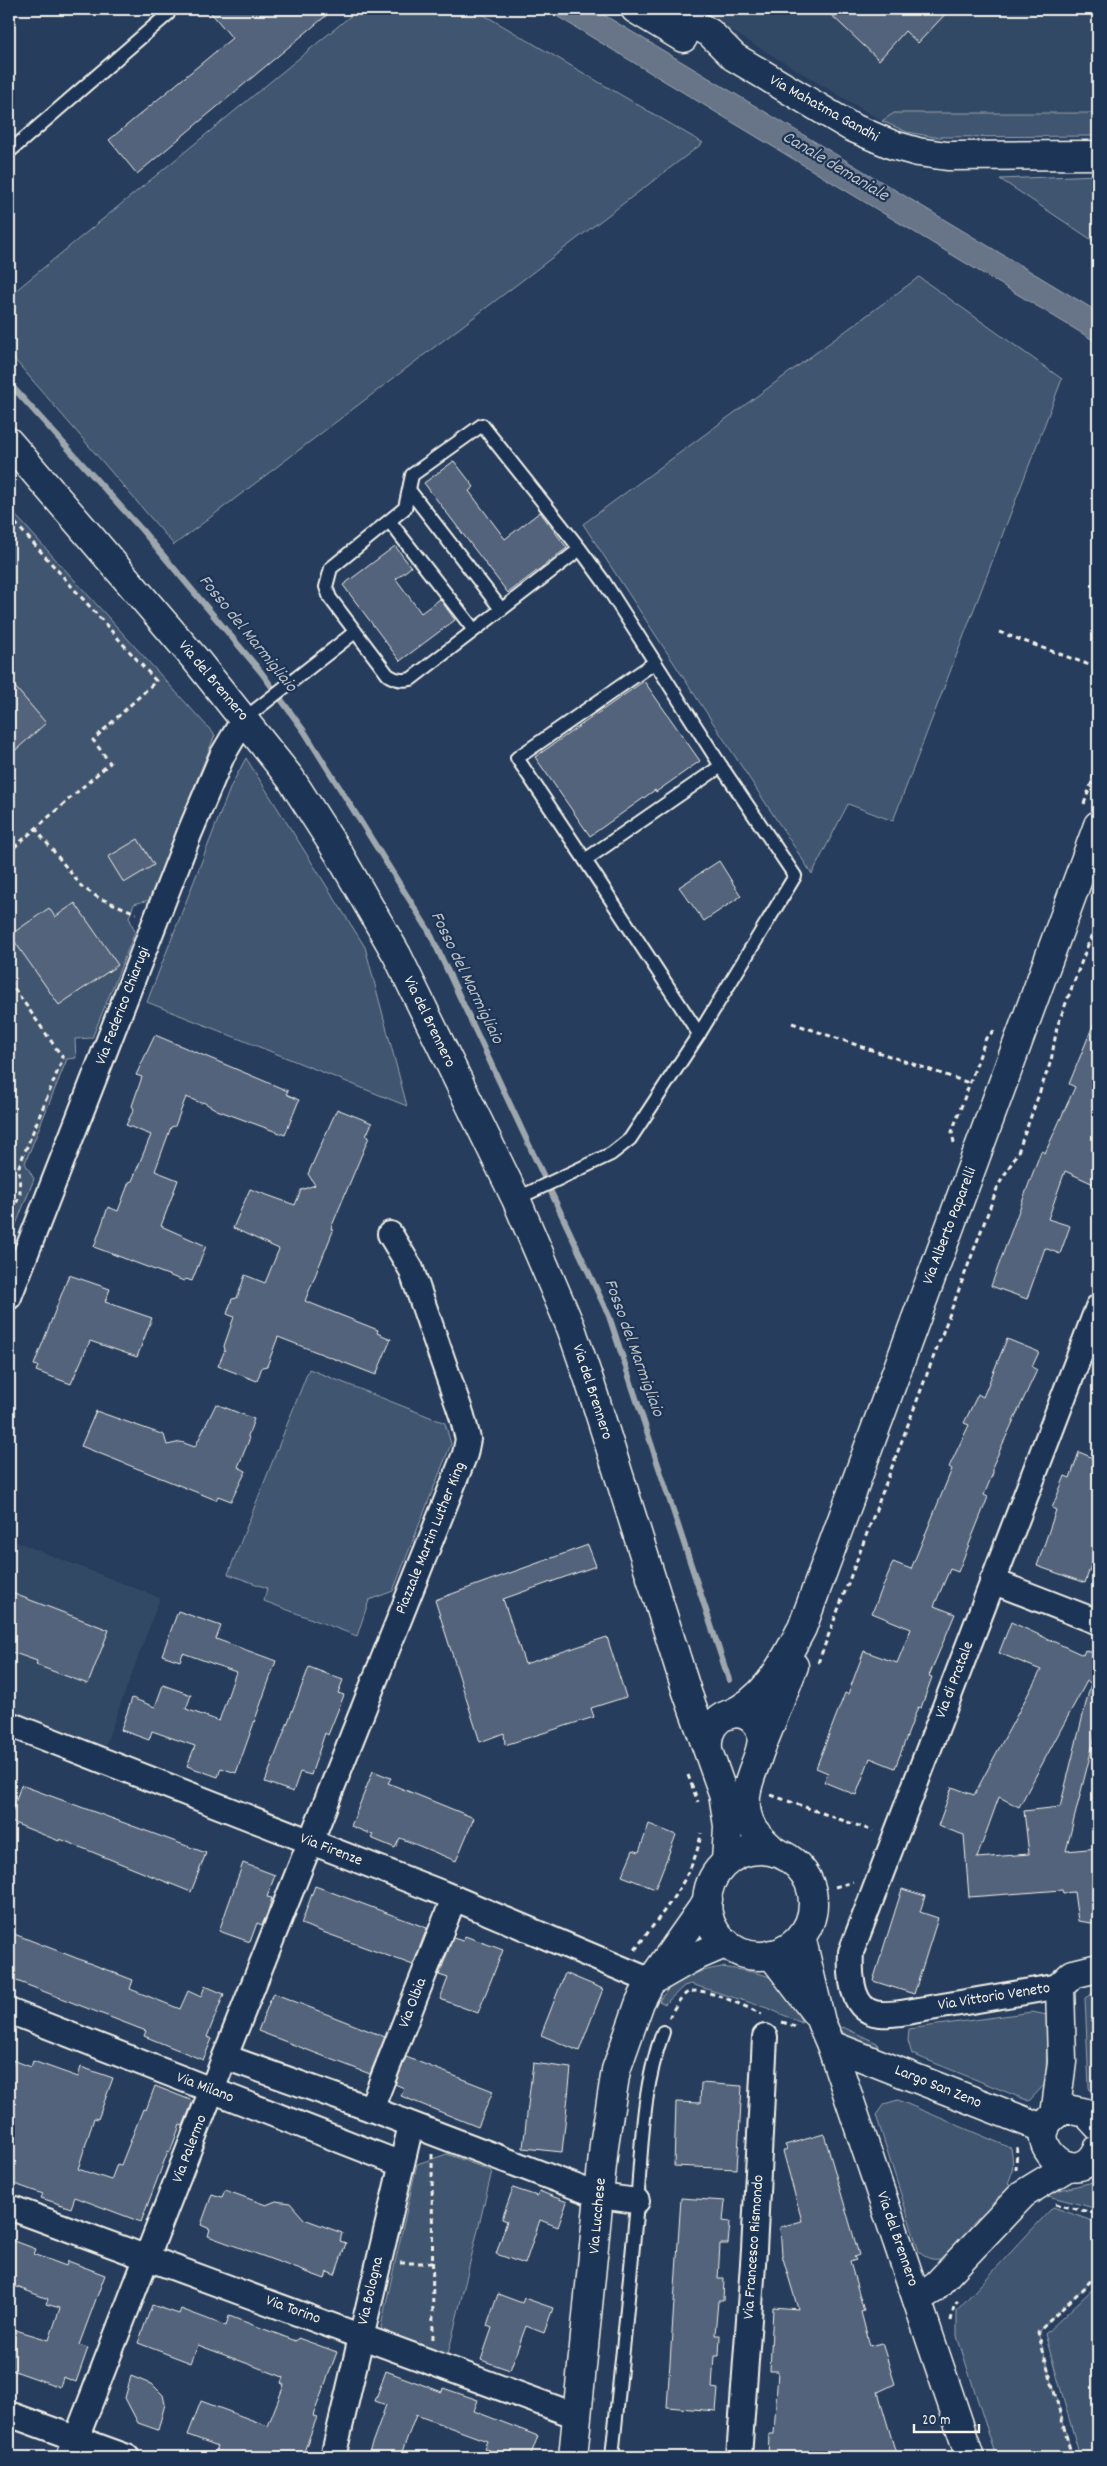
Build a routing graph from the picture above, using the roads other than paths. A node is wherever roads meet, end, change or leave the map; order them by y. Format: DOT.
graph roads {
  1 [pos="635,9"];
  2 [pos="668,9"];
  3 [pos="168,14"];
  4 [pos="734,57"];
  5 [pos="9,152"];
  6 [pos="1098,155"];
  7 [pos="9,442"];
  8 [pos="409,490"];
  9 [pos="390,522"];
  10 [pos="580,549"];
  11 [pos="501,609"];
  12 [pos="474,630"];
  13 [pos="355,632"];
  14 [pos="654,663"];
  15 [pos="253,712"];
  16 [pos="721,766"];
  17 [pos="1098,825"];
  18 [pos="585,860"];
  19 [pos="698,1034"];
  20 [pos="516,1199"];
  21 [pos="390,1234"];
  22 [pos="9,1297"];
  23 [pos="1098,1307"];
  24 [pos="992,1581"];
  25 [pos="1098,1622"];
  26 [pos="802,1628"];
  27 [pos="687,1692"];
  28 [pos="728,1715"];
  29 [pos="9,1724"];
  30 [pos="708,1748"];
  31 [pos="761,1748"];
  32 [pos="311,1842"];
  33 [pos="775,1852"];
  34 [pos="726,1862"];
  35 [pos="454,1898"];
  36 [pos="708,1900"];
  37 [pos="801,1936"];
  38 [pos="727,1944"];
  39 [pos="771,1954"];
  40 [pos="1098,1968"];
  41 [pos="651,1981"];
  42 [pos="1060,1986"];
  43 [pos="9,2011"];
  44 [pos="913,2011"];
  45 [pos="769,2024"];
  46 [pos="663,2032"];
  47 [pos="818,2032"];
  48 [pos="225,2057"];
  49 [pos="1062,2062"];
  50 [pos="212,2091"];
  51 [pos="371,2109"];
  52 [pos="1092,2119"];
  53 [pos="1050,2122"];
  54 [pos="411,2124"];
  55 [pos="1088,2162"];
  56 [pos="401,2164"];
  57 [pos="600,2196"];
  58 [pos="637,2201"];
  59 [pos="9,2207"];
  60 [pos="148,2257"];
  61 [pos="917,2299"];
  62 [pos="361,2335"];
  63 [pos="9,2414"];
  64 [pos="577,2416"];
  65 [pos="73,2448"];
  66 [pos="127,2457"];
  67 [pos="333,2457"];
  68 [pos="573,2457"];
  69 [pos="612,2457"];
  70 [pos="739,2457"];
  71 [pos="970,2457"];
  1 -- 4 [label="main road, Via Mahatma Gandhi"];
  2 -- 4 [label="main road, Via Mahatma Gandhi"];
  3 -- 5 [label="lane"];
  4 -- 6 [label="main road, Via Mahatma Gandhi"];
  7 -- 15 [label="main road, Via del Brennero"];
  8 -- 9 [label="lane"];
  8 -- 10 [label="lane"];
  8 -- 11 [label="lane"];
  9 -- 12 [label="lane"];
  9 -- 13 [label="lane"];
  10 -- 11 [label="lane"];
  10 -- 14 [label="lane"];
  11 -- 12 [label="lane"];
  12 -- 13 [label="lane"];
  13 -- 15 [label="lane"];
  14 -- 16 [label="lane"];
  14 -- 18 [label="lane"];
  15 -- 20 [label="main road, Via del Brennero"];
  15 -- 22 [label="street, Via Federico Chiarugi"];
  16 -- 18 [label="lane"];
  16 -- 19 [label="lane"];
  17 -- 26 [label="main road, Via Alberto Paparelli"];
  18 -- 19 [label="lane"];
  19 -- 20 [label="lane"];
  20 -- 27 [label="main road, Via del Brennero"];
  21 -- 32 [label="street, Piazzale Martin Luther King"];
  23 -- 24 [label="street, Via di Pratale"];
  24 -- 25 [label="street"];
  24 -- 44 [label="street, Via di Pratale"];
  26 -- 28 [label="main road, Via Alberto Paparelli"];
  26 -- 31 [label="main road, Via Alberto Paparelli"];
  27 -- 28 [label="main road"];
  27 -- 30 [label="main road, Via del Brennero"];
  28 -- 30 [label="main road"];
  28 -- 31 [label="main road"];
  29 -- 32 [label="street, Via Firenze"];
  30 -- 34 [label="main road, Via del Brennero"];
  31 -- 33 [label="main road"];
  32 -- 35 [label="street, Via Firenze"];
  32 -- 48 [label="street, Via Palermo"];
  33 -- 34 [label="main road"];
  33 -- 37 [label="main road"];
  34 -- 36 [label="main road"];
  35 -- 41 [label="street, Via Firenze"];
  35 -- 51 [label="street, Via Olbia"];
  36 -- 38 [label="main road"];
  36 -- 41 [label="main road, Via Lucchese"];
  37 -- 39 [label="main road"];
  37 -- 47 [label="main road, Via del Brennero"];
  38 -- 39 [label="main road"];
  38 -- 41 [label="main road"];
  39 -- 47 [label="main road, Via del Brennero"];
  40 -- 42 [label="main road, Via Vittorio Veneto"];
  41 -- 57 [label="main road, Via Lucchese"];
  42 -- 44 [label="street, Via Vittorio Veneto"];
  42 -- 49 [label="main road"];
  43 -- 50 [label="street, Via Milano"];
  45 -- 70 [label="street, Via Francesco Rismondo"];
  46 -- 58 [label="lane"];
  47 -- 53 [label="main road, Largo San Zeno"];
  47 -- 61 [label="main road, Via del Brennero"];
  48 -- 50 [label="street, Via Palermo"];
  48 -- 51 [label="street"];
  49 -- 52 [label="main road"];
  49 -- 53 [label="main road"];
  50 -- 56 [label="street, Via Milano"];
  50 -- 60 [label="street, Via Palermo"];
  51 -- 54 [label="street"];
  52 -- 53 [label="main road"];
  53 -- 55 [label="main road"];
  54 -- 56 [label="street, Via Bologna"];
  54 -- 57 [label="street"];
  55 -- 61 [label="main road"];
  56 -- 62 [label="street, Via Bologna"];
  57 -- 58 [label="street"];
  57 -- 64 [label="main road, Via Lucchese"];
  58 -- 69 [label="lane"];
  59 -- 60 [label="street, Via Torino"];
  60 -- 62 [label="street, Via Torino"];
  60 -- 65 [label="street, Via Palermo"];
  61 -- 71 [label="main road, Via del Brennero"];
  62 -- 64 [label="street, Via Torino"];
  62 -- 67 [label="street, Via Bologna"];
  63 -- 65 [label="street"];
  64 -- 68 [label="main road, Via Lucchese"];
  65 -- 66 [label="street"];
}
